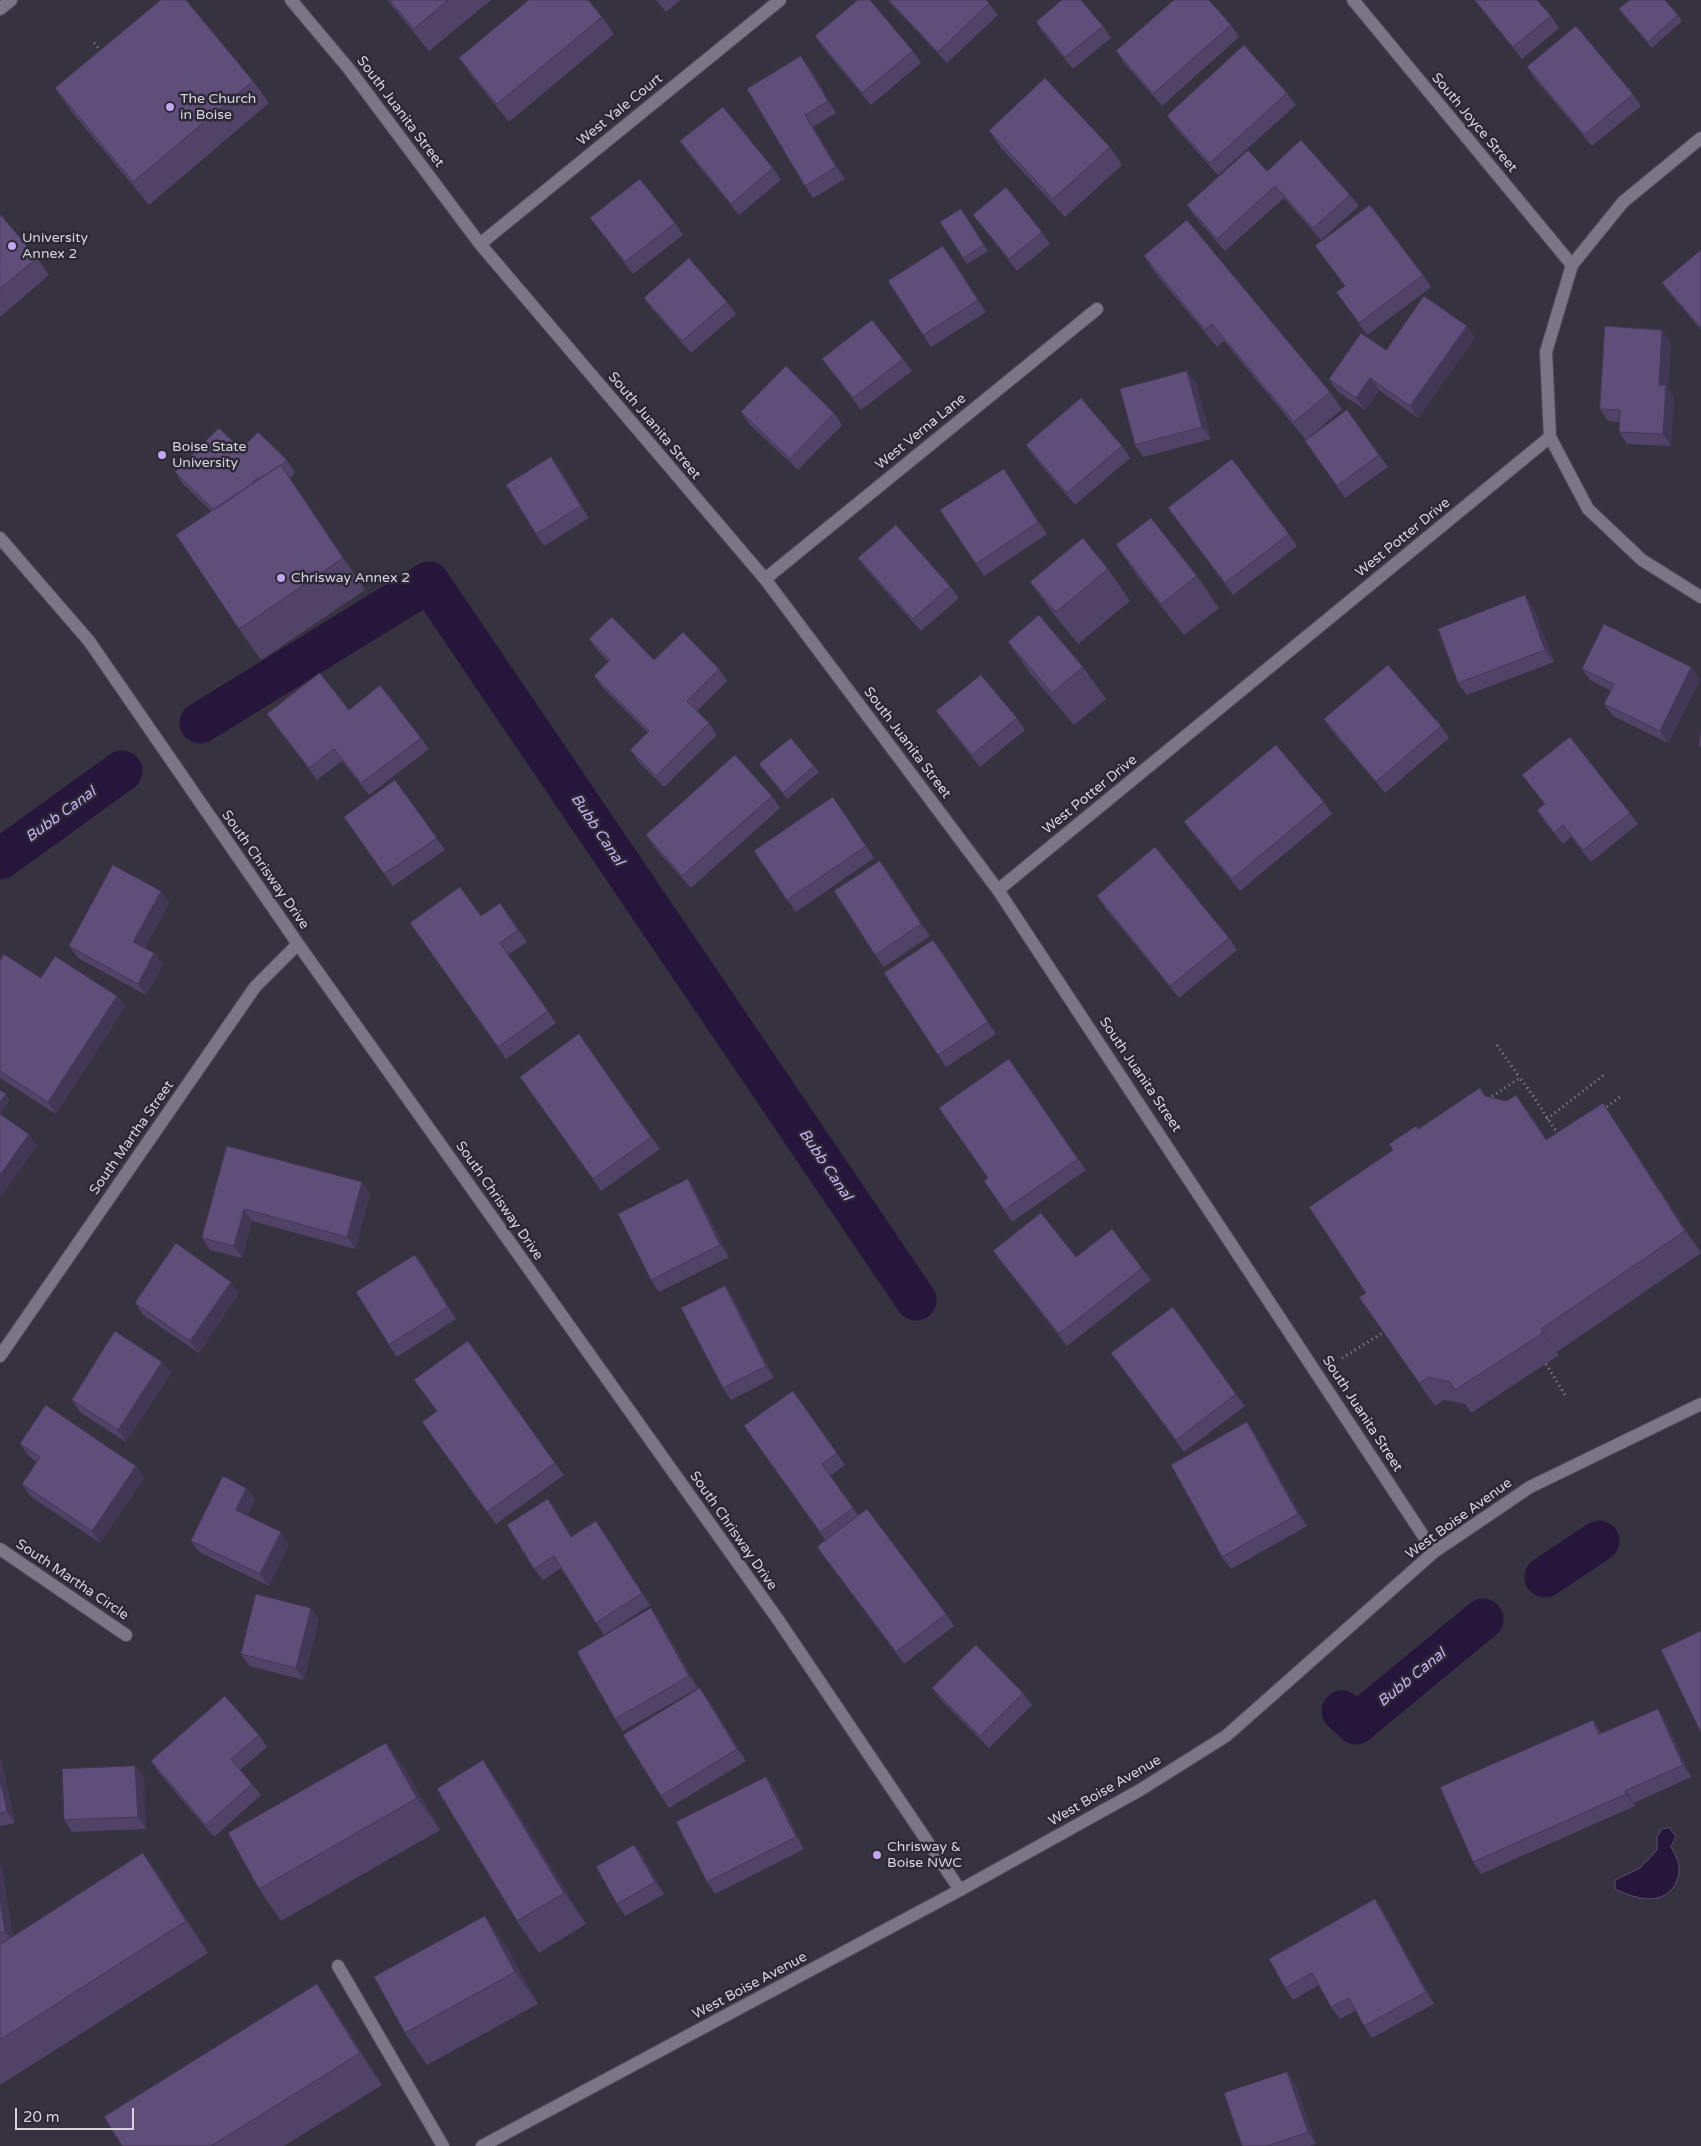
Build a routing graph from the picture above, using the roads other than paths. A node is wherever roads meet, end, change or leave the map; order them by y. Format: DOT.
graph roads {
  1 [pos="12,0"];
  2 [pos="291,0"];
  3 [pos="780,0"];
  4 [pos="1353,0"];
  5 [pos="0,9"];
  6 [pos="1701,138"];
  7 [pos="480,244"];
  8 [pos="1572,265"];
  9 [pos="1097,309"];
  10 [pos="1550,437"];
  11 [pos="0,538"];
  12 [pos="765,579"];
  13 [pos="1701,598"];
  14 [pos="998,890"];
  15 [pos="298,944"];
  16 [pos="0,1356"];
  17 [pos="1701,1404"];
  18 [pos="0,1549"];
  19 [pos="1434,1552"];
  20 [pos="126,1635"];
  21 [pos="960,1890"];
  22 [pos="338,1966"];
  23 [pos="443,2146"];
  24 [pos="482,2146"];
  1 -- 5 [label="street"];
  2 -- 7 [label="street, South Juanita Street"];
  3 -- 7 [label="street, West Yale Court"];
  4 -- 8 [label="street, South Joyce Street"];
  6 -- 8 [label="street"];
  7 -- 12 [label="street, South Juanita Street"];
  8 -- 10 [label="street"];
  9 -- 12 [label="street, West Verna Lane"];
  10 -- 13 [label="street"];
  10 -- 14 [label="street, West Potter Drive"];
  11 -- 15 [label="street, South Chrisway Drive"];
  12 -- 14 [label="street, South Juanita Street"];
  14 -- 19 [label="street, South Juanita Street"];
  15 -- 16 [label="street, South Martha Street"];
  15 -- 21 [label="street, South Chrisway Drive"];
  17 -- 19 [label="street, West Boise Avenue"];
  18 -- 20 [label="street, South Martha Circle"];
  19 -- 21 [label="street, West Boise Avenue"];
  21 -- 24 [label="street, West Boise Avenue"];
  22 -- 23 [label="street"];
}
